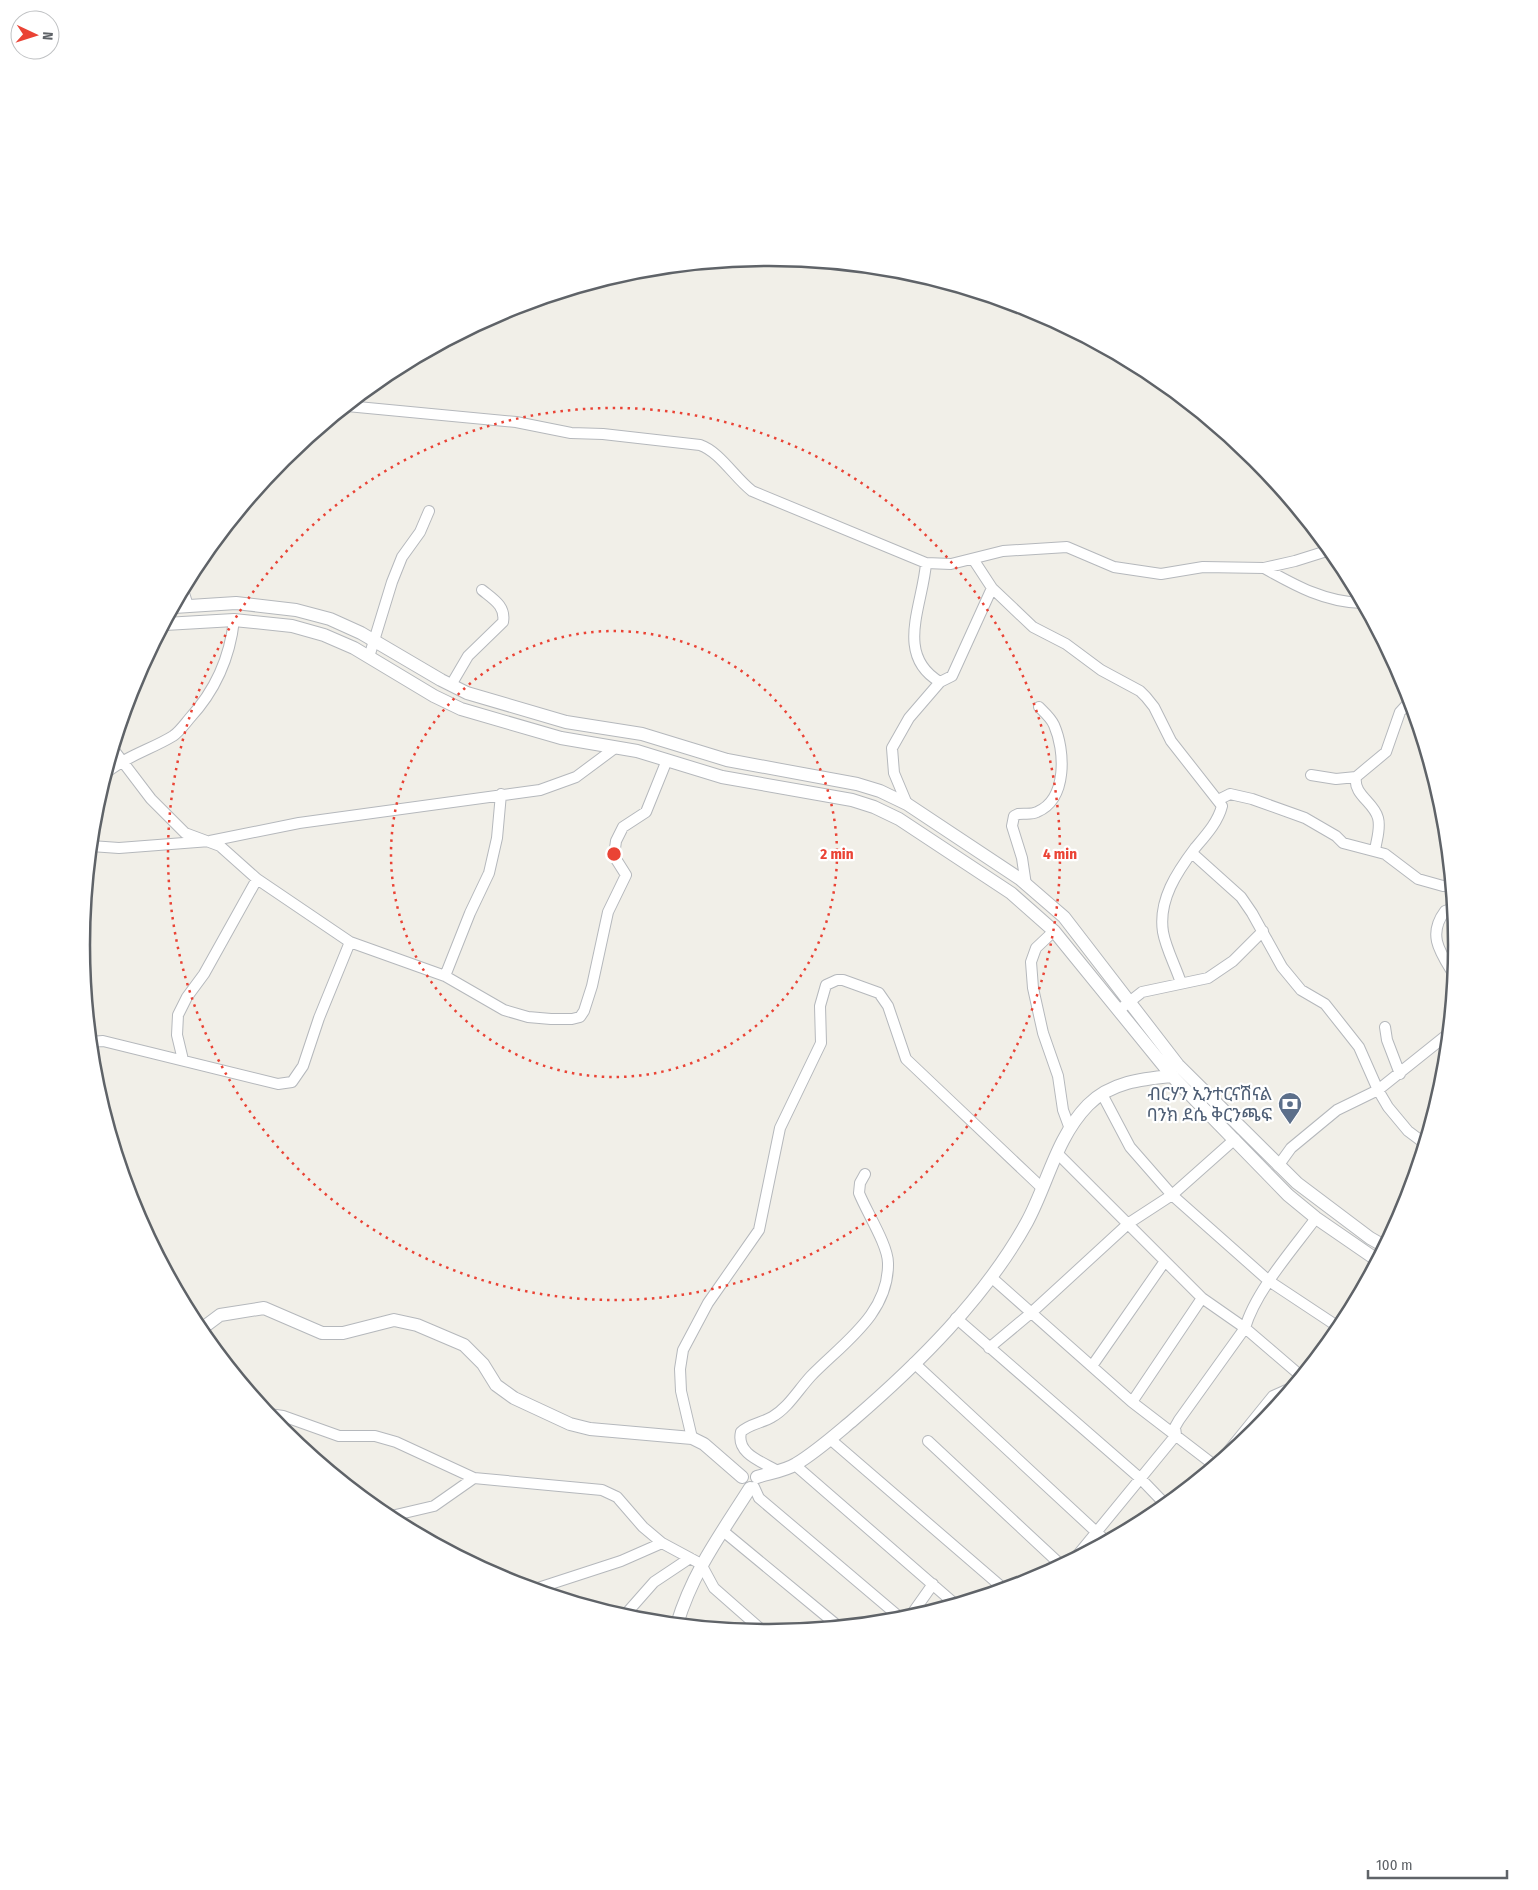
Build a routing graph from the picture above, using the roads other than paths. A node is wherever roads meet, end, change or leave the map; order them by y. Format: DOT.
graph roads {
  1 [pos="355,407"];
  2 [pos="429,511"];
  3 [pos="1323,552"];
  4 [pos="972,559"];
  5 [pos="926,563"];
  6 [pos="1264,568"];
  7 [pos="992,588"];
  8 [pos="482,590"];
  9 [pos="185,598"];
  10 [pos="1355,602"];
  11 [pos="188,606"];
  12 [pos="180,607"];
  13 [pos="234,620"];
  14 [pos="171,624"];
  15 [pos="375,641"];
  16 [pos="369,657"];
  17 [pos="940,682"];
  18 [pos="451,685"];
  19 [pos="1039,706"];
  20 [pos="1404,707"];
  21 [pos="614,748"];
  22 [pos="118,754"];
  23 [pos="667,760"];
  24 [pos="124,761"];
  25 [pos="113,768"];
  26 [pos="774,769"];
  27 [pos="1311,775"];
  28 [pos="1356,777"];
  29 [pos="772,786"];
  30 [pos="501,794"];
  31 [pos="1218,800"];
  32 [pos="907,804"];
  33 [pos="210,841"];
  34 [pos="98,846"];
  35 [pos="1375,851"];
  36 [pos="1192,852"];
  37 [pos="257,879"];
  38 [pos="1026,885"];
  39 [pos="1445,885"];
  40 [pos="1447,909"];
  41 [pos="1054,931"];
  42 [pos="1262,932"];
  43 [pos="350,942"];
  44 [pos="1090,951"];
  45 [pos="1080,960"];
  46 [pos="1448,963"];
  47 [pos="445,976"];
  48 [pos="1181,983"];
  49 [pos="1129,1000"];
  50 [pos="1119,1010"];
  51 [pos="1385,1027"];
  52 [pos="1441,1040"];
  53 [pos="97,1041"];
  54 [pos="183,1060"];
  55 [pos="1400,1074"];
  56 [pos="1172,1076"];
  57 [pos="1378,1090"];
  58 [pos="1102,1094"];
  59 [pos="1070,1129"];
  60 [pos="1235,1138"];
  61 [pos="1419,1139"];
  62 [pos="1058,1154"];
  63 [pos="1278,1166"];
  64 [pos="865,1174"];
  65 [pos="1041,1187"];
  66 [pos="1172,1195"];
  67 [pos="1316,1218"];
  68 [pos="1129,1223"];
  69 [pos="1379,1243"];
  70 [pos="1372,1257"];
  71 [pos="1165,1261"];
  72 [pos="991,1277"];
  73 [pos="1269,1282"];
  74 [pos="1202,1298"];
  75 [pos="1031,1313"];
  76 [pos="956,1318"];
  77 [pos="1333,1323"];
  78 [pos="206,1325"];
  79 [pos="1245,1328"];
  80 [pos="989,1348"];
  81 [pos="914,1363"];
  82 [pos="1092,1366"];
  83 [pos="1296,1372"];
  84 [pos="1279,1393"];
  85 [pos="1132,1402"];
  86 [pos="280,1416"];
  87 [pos="1249,1425"];
  88 [pos="1176,1435"];
  89 [pos="692,1438"];
  90 [pos="830,1439"];
  91 [pos="928,1441"];
  92 [pos="1209,1461"];
  93 [pos="794,1466"];
  94 [pos="776,1470"];
  95 [pos="474,1478"];
  96 [pos="1141,1479"];
  97 [pos="753,1484"];
  98 [pos="1161,1499"];
  99 [pos="399,1514"];
  100 [pos="723,1531"];
  101 [pos="1096,1532"];
  102 [pos="1101,1537"];
  103 [pos="662,1543"];
  104 [pos="1086,1545"];
  105 [pos="1056,1560"];
  106 [pos="696,1561"];
  107 [pos="933,1584"];
  108 [pos="998,1584"];
  109 [pos="545,1586"];
  110 [pos="950,1599"];
  111 [pos="916,1607"];
  112 [pos="630,1609"];
  113 [pos="894,1612"];
  114 [pos="679,1618"];
  115 [pos="832,1621"];
  116 [pos="755,1624"];
  1 -- 5 [label="street"];
  2 -- 15 [label="street"];
  3 -- 6 [label="street"];
  4 -- 5 [label="street"];
  4 -- 6 [label="street"];
  4 -- 7 [label="street"];
  5 -- 17 [label="street"];
  6 -- 10 [label="street"];
  7 -- 17 [label="street"];
  7 -- 31 [label="street"];
  8 -- 18 [label="street"];
  9 -- 11 [label="street"];
  11 -- 12 [label="street"];
  11 -- 15 [label="street"];
  13 -- 14 [label="street"];
  13 -- 16 [label="street"];
  13 -- 24 [label="street"];
  15 -- 16 [label="street"];
  15 -- 18 [label="street"];
  16 -- 21 [label="street"];
  17 -- 32 [label="street"];
  18 -- 26 [label="street"];
  19 -- 38 [label="street"];
  20 -- 28 [label="street"];
  21 -- 23 [label="street"];
  21 -- 30 [label="street"];
  22 -- 24 [label="street"];
  23 -- 29 [label="street"];
  23 -- 47 [label="street"];
  24 -- 25 [label="street"];
  24 -- 33 [label="street"];
  26 -- 29 [label="street"];
  26 -- 32 [label="street"];
  27 -- 28 [label="street"];
  28 -- 35 [label="street"];
  29 -- 41 [label="street"];
  30 -- 33 [label="street"];
  30 -- 47 [label="street"];
  31 -- 35 [label="street"];
  31 -- 36 [label="street"];
  32 -- 38 [label="street"];
  33 -- 34 [label="street"];
  33 -- 37 [label="street"];
  35 -- 39 [label="street"];
  36 -- 42 [label="street"];
  36 -- 48 [label="street"];
  37 -- 43 [label="street"];
  37 -- 54 [label="street"];
  38 -- 44 [label="street"];
  40 -- 46 [label="street"];
  41 -- 45 [label="street"];
  41 -- 59 [label="street"];
  42 -- 48 [label="street"];
  42 -- 57 [label="street"];
  43 -- 47 [label="street"];
  43 -- 54 [label="street"];
  44 -- 45 [label="street"];
  44 -- 49 [label="street"];
  45 -- 50 [label="street"];
  48 -- 49 [label="street"];
  49 -- 50 [label="street"];
  49 -- 63 [label="street"];
  50 -- 56 [label="street"];
  51 -- 55 [label="street"];
  52 -- 55 [label="street"];
  53 -- 54 [label="street"];
  55 -- 57 [label="street"];
  56 -- 58 [label="street"];
  56 -- 60 [label="street"];
  57 -- 61 [label="street"];
  57 -- 63 [label="street"];
  58 -- 59 [label="street"];
  58 -- 66 [label="street"];
  59 -- 62 [label="street"];
  60 -- 66 [label="street"];
  60 -- 67 [label="street"];
  62 -- 65 [label="street"];
  62 -- 68 [label="street"];
  63 -- 69 [label="street"];
  64 -- 94 [label="street"];
  65 -- 72 [label="street"];
  65 -- 89 [label="street"];
  66 -- 68 [label="street"];
  66 -- 73 [label="street"];
  67 -- 70 [label="street"];
  67 -- 73 [label="street"];
  68 -- 71 [label="street"];
  68 -- 75 [label="street"];
  71 -- 74 [label="street"];
  71 -- 82 [label="street"];
  72 -- 75 [label="street"];
  72 -- 76 [label="street"];
  73 -- 77 [label="street"];
  73 -- 79 [label="street"];
  74 -- 79 [label="street"];
  74 -- 85 [label="street"];
  75 -- 80 [label="street"];
  75 -- 82 [label="street"];
  76 -- 80 [label="street"];
  76 -- 81 [label="street"];
  78 -- 89 [label="street"];
  79 -- 83 [label="street"];
  79 -- 88 [label="street"];
  80 -- 96 [label="street"];
  81 -- 90 [label="street"];
  81 -- 101 [label="street"];
  82 -- 85 [label="street"];
  84 -- 87 [label="street"];
  85 -- 88 [label="street"];
  86 -- 95 [label="street"];
  88 -- 92 [label="street"];
  88 -- 96 [label="street"];
  89 -- 97 [label="street"];
  90 -- 93 [label="street"];
  90 -- 108 [label="street"];
  91 -- 105 [label="street"];
  93 -- 94 [label="street"];
  93 -- 107 [label="street"];
  94 -- 97 [label="street"];
  95 -- 99 [label="street"];
  95 -- 103 [label="street"];
  96 -- 98 [label="street"];
  96 -- 101 [label="street"];
  97 -- 100 [label="street"];
  97 -- 113 [label="street"];
  100 -- 106 [label="street"];
  100 -- 115 [label="street"];
  101 -- 102 [label="street"];
  101 -- 104 [label="street"];
  103 -- 106 [label="street"];
  103 -- 109 [label="street"];
  106 -- 112 [label="street"];
  106 -- 114 [label="street"];
  106 -- 116 [label="street"];
  107 -- 110 [label="street"];
  107 -- 111 [label="street"];
}
